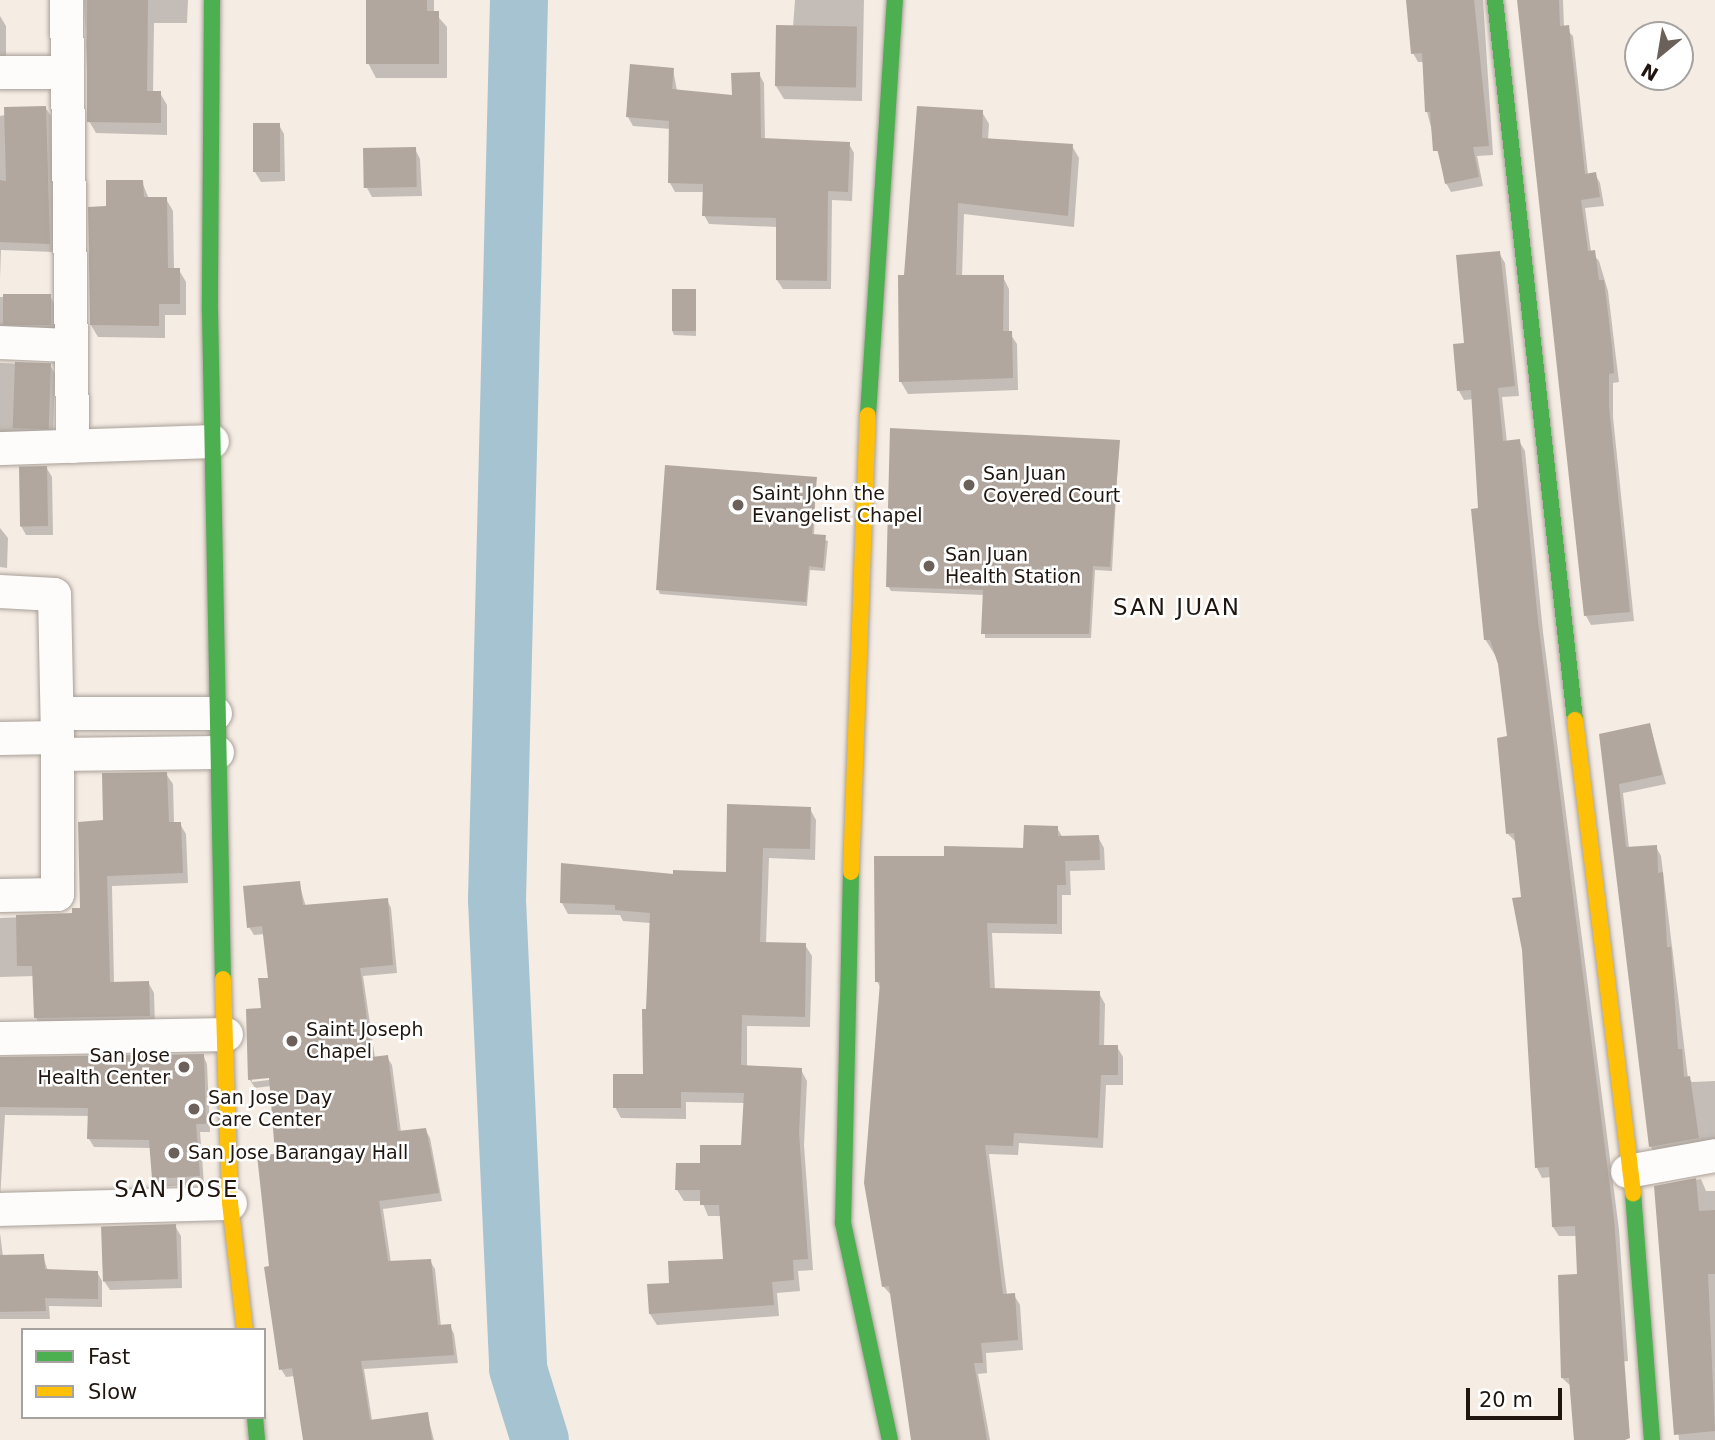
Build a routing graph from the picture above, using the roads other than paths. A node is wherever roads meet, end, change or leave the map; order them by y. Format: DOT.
graph roads {
  1 [pos="66,0"];
  2 [pos="212,0"];
  3 [pos="895,0"];
  4 [pos="1495,0"];
  5 [pos="0,72"];
  6 [pos="67,72"];
  7 [pos="0,342"];
  8 [pos="70,345"];
  9 [pos="212,441"];
  10 [pos="72,446"];
  11 [pos="0,448"];
  12 [pos="0,591"];
  13 [pos="215,713"];
  14 [pos="57,735"];
  15 [pos="0,738"];
  16 [pos="217,752"];
  17 [pos="0,895"];
  18 [pos="226,1034"];
  19 [pos="0,1038"];
  20 [pos="1715,1155"];
  21 [pos="1627,1171"];
  22 [pos="230,1203"];
  23 [pos="0,1209"];
  24 [pos="245,1328"];
  25 [pos="255,1419"];
  26 [pos="257,1440"];
  27 [pos="890,1440"];
  28 [pos="1652,1440"];
  1 -- 6 [label="street"];
  2 -- 9 [label="street"];
  3 -- 27 [label="street"];
  4 -- 21 [label="street"];
  5 -- 6 [label="street"];
  6 -- 8 [label="street"];
  7 -- 8 [label="street"];
  8 -- 10 [label="street"];
  9 -- 10 [label="street"];
  9 -- 13 [label="street"];
  10 -- 11 [label="street"];
  12 -- 14 [label="street"];
  13 -- 14 [label="street"];
  13 -- 16 [label="street"];
  14 -- 15 [label="street"];
  14 -- 16 [label="street"];
  14 -- 17 [label="street"];
  16 -- 18 [label="street"];
  18 -- 19 [label="street"];
  18 -- 22 [label="street"];
  20 -- 21 [label="street"];
  21 -- 28 [label="street"];
  22 -- 23 [label="street"];
  22 -- 24 [label="street"];
  25 -- 26 [label="street"];
}
